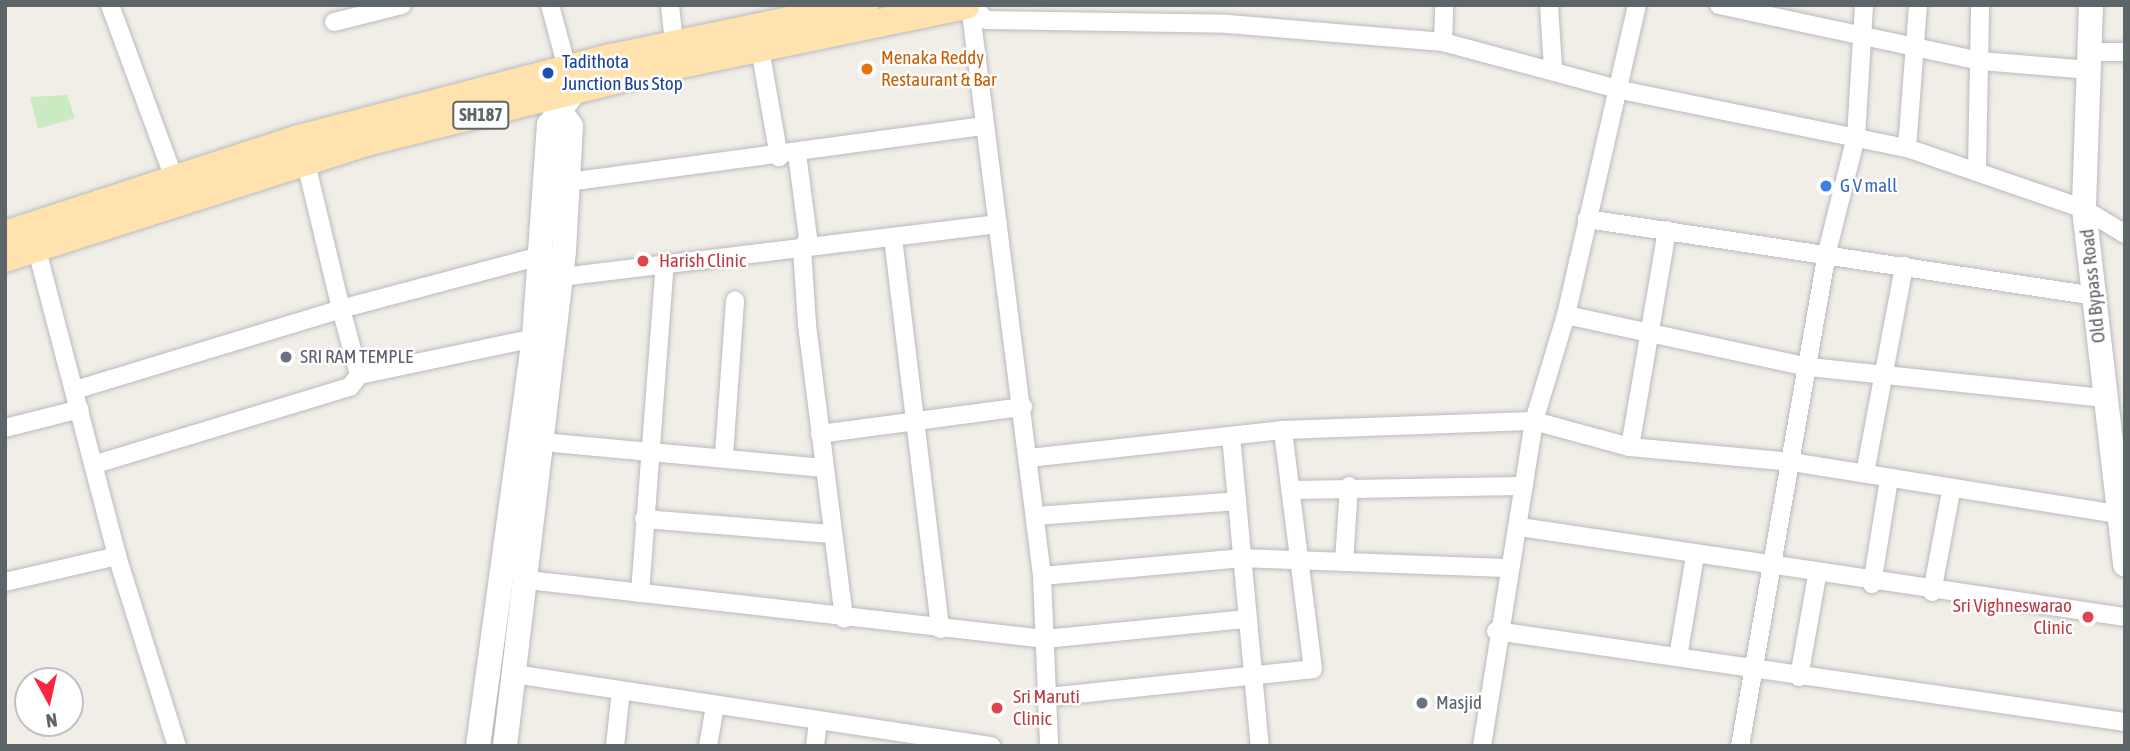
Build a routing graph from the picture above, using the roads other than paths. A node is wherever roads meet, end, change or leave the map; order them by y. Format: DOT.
graph roads {
  1 [pos="110,5"];
  2 [pos="402,5"];
  3 [pos="551,5"];
  4 [pos="670,5"];
  5 [pos="864,5"];
  6 [pos="969,5"];
  7 [pos="1444,5"];
  8 [pos="1549,5"];
  9 [pos="1637,5"];
  10 [pos="1718,5"];
  11 [pos="1864,5"];
  12 [pos="1918,5"];
  13 [pos="1980,5"];
  14 [pos="2091,5"];
  15 [pos="1745,8"];
  16 [pos="334,22"];
  17 [pos="1862,39"];
  18 [pos="1443,42"];
  19 [pos="674,44"];
  20 [pos="1916,48"];
  21 [pos="760,49"];
  22 [pos="2125,52"];
  23 [pos="1981,61"];
  24 [pos="2090,61"];
  25 [pos="1553,68"];
  26 [pos="1621,90"];
  27 [pos="567,92"];
  28 [pos="984,126"];
  29 [pos="1856,137"];
  30 [pos="1907,148"];
  31 [pos="788,156"];
  32 [pos="305,159"];
  33 [pos="1977,168"];
  34 [pos="174,178"];
  35 [pos="569,183"];
  36 [pos="2084,209"];
  37 [pos="1587,219"];
  38 [pos="999,224"];
  39 [pos="1667,230"];
  40 [pos="2125,234"];
  41 [pos="24,236"];
  42 [pos="893,238"];
  43 [pos="802,249"];
  44 [pos="544,255"];
  45 [pos="1826,256"];
  46 [pos="5,258"];
  47 [pos="665,264"];
  48 [pos="1904,266"];
  49 [pos="561,277"];
  50 [pos="2095,296"];
  51 [pos="735,300"];
  52 [pos="341,309"];
  53 [pos="1566,315"];
  54 [pos="1649,337"];
  55 [pos="534,338"];
  56 [pos="1809,367"];
  57 [pos="359,374"];
  58 [pos="1883,376"];
  59 [pos="75,390"];
  60 [pos="2105,398"];
  61 [pos="1023,407"];
  62 [pos="80,409"];
  63 [pos="914,421"];
  64 [pos="1534,421"];
  65 [pos="5,428"];
  66 [pos="1283,430"];
  67 [pos="820,434"];
  68 [pos="1231,436"];
  69 [pos="543,442"];
  70 [pos="1630,447"];
  71 [pos="652,448"];
  72 [pos="724,454"];
  73 [pos="1029,458"];
  74 [pos="1792,462"];
  75 [pos="96,464"];
  76 [pos="823,468"];
  77 [pos="1865,473"];
  78 [pos="1889,479"];
  79 [pos="1349,486"];
  80 [pos="1524,486"];
  81 [pos="1290,490"];
  82 [pos="1951,491"];
  83 [pos="1237,500"];
  84 [pos="2118,514"];
  85 [pos="1035,516"];
  86 [pos="644,519"];
  87 [pos="1520,527"];
  88 [pos="830,534"];
  89 [pos="117,555"];
  90 [pos="1695,555"];
  91 [pos="1243,558"];
  92 [pos="1301,558"];
  93 [pos="1343,562"];
  94 [pos="2125,565"];
  95 [pos="1509,568"];
  96 [pos="1774,569"];
  97 [pos="1042,576"];
  98 [pos="1817,576"];
  99 [pos="528,580"];
  100 [pos="5,582"];
  101 [pos="1872,584"];
  102 [pos="1933,592"];
  103 [pos="640,593"];
  104 [pos="2125,617"];
  105 [pos="844,618"];
  106 [pos="1247,619"];
  107 [pos="940,629"];
  108 [pos="1496,631"];
  109 [pos="1045,639"];
  110 [pos="1678,657"];
  111 [pos="1754,670"];
  112 [pos="514,674"];
  113 [pos="1799,677"];
  114 [pos="1253,678"];
  115 [pos="621,691"];
  116 [pos="1048,697"];
  117 [pos="715,706"];
  118 [pos="818,721"];
  119 [pos="2125,722"];
  120 [pos="928,742"];
  121 [pos="1488,745"];
  122 [pos="177,746"];
  123 [pos="478,746"];
  124 [pos="505,746"];
  125 [pos="615,746"];
  126 [pos="708,746"];
  127 [pos="815,746"];
  128 [pos="992,746"];
  129 [pos="1049,746"];
  130 [pos="1261,746"];
  131 [pos="1740,746"];
  1 -- 34 [label="street"];
  2 -- 16 [label="street"];
  3 -- 27 [label="street"];
  4 -- 19 [label="street"];
  5 -- 19 [label="main road, SH187"];
  6 -- 18 [label="street"];
  6 -- 21 [label="main road, SH187"];
  6 -- 28 [label="street"];
  7 -- 18 [label="street"];
  8 -- 25 [label="street"];
  9 -- 26 [label="street"];
  10 -- 15 [label="street"];
  11 -- 17 [label="street"];
  12 -- 20 [label="street"];
  13 -- 23 [label="street"];
  14 -- 24 [label="main road, Old Bypass Road"];
  15 -- 17 [label="street"];
  17 -- 20 [label="street"];
  17 -- 29 [label="street"];
  18 -- 25 [label="street"];
  19 -- 27 [label="main road, SH187"];
  20 -- 23 [label="street"];
  20 -- 30 [label="street"];
  21 -- 27 [label="main road, SH187"];
  21 -- 31 [label="street"];
  22 -- 24 [label="street"];
  23 -- 24 [label="street"];
  23 -- 33 [label="street"];
  24 -- 36 [label="main road, Old Bypass Road"];
  25 -- 26 [label="street"];
  26 -- 29 [label="street"];
  26 -- 37 [label="street"];
  27 -- 32 [label="main road, SH187"];
  27 -- 34 [label="main road, SH187"];
  27 -- 35 [label="main road"];
  27 -- 44 [label="main road"];
  28 -- 31 [label="street"];
  28 -- 38 [label="street"];
  29 -- 30 [label="street"];
  29 -- 45 [label="street"];
  30 -- 33 [label="street"];
  31 -- 35 [label="street"];
  31 -- 43 [label="street"];
  32 -- 41 [label="main road, SH187"];
  32 -- 52 [label="street"];
  33 -- 36 [label="street"];
  34 -- 41 [label="main road, SH187"];
  35 -- 49 [label="main road"];
  36 -- 40 [label="street"];
  36 -- 50 [label="main road, Old Bypass Road"];
  37 -- 39 [label="street"];
  37 -- 53 [label="street"];
  38 -- 42 [label="street"];
  38 -- 61 [label="street"];
  39 -- 45 [label="street"];
  39 -- 54 [label="street"];
  41 -- 46 [label="main road, SH187"];
  41 -- 59 [label="street"];
  42 -- 43 [label="street"];
  42 -- 63 [label="street"];
  43 -- 47 [label="street"];
  43 -- 67 [label="street"];
  44 -- 52 [label="street"];
  44 -- 55 [label="main road"];
  45 -- 48 [label="street"];
  45 -- 56 [label="street"];
  47 -- 49 [label="street"];
  47 -- 71 [label="street"];
  48 -- 50 [label="street"];
  48 -- 58 [label="street"];
  49 -- 69 [label="main road"];
  50 -- 60 [label="main road, Old Bypass Road"];
  51 -- 72 [label="street"];
  52 -- 57 [label="street"];
  52 -- 59 [label="street"];
  53 -- 54 [label="street"];
  53 -- 64 [label="street"];
  54 -- 56 [label="street"];
  54 -- 70 [label="street"];
  55 -- 57 [label="street"];
  55 -- 123 [label="main road"];
  56 -- 58 [label="street"];
  56 -- 74 [label="street"];
  57 -- 75 [label="street"];
  58 -- 60 [label="street"];
  58 -- 77 [label="street"];
  59 -- 62 [label="street"];
  60 -- 84 [label="main road, Old Bypass Road"];
  61 -- 63 [label="street"];
  61 -- 73 [label="street"];
  62 -- 65 [label="street"];
  62 -- 75 [label="street"];
  63 -- 67 [label="street"];
  63 -- 107 [label="street"];
  64 -- 66 [label="street"];
  64 -- 70 [label="street"];
  64 -- 80 [label="street"];
  66 -- 68 [label="street"];
  66 -- 81 [label="street"];
  67 -- 76 [label="street"];
  68 -- 73 [label="street"];
  68 -- 83 [label="street"];
  69 -- 71 [label="street"];
  69 -- 99 [label="main road"];
  70 -- 74 [label="street"];
  71 -- 72 [label="street"];
  71 -- 86 [label="street"];
  72 -- 76 [label="street"];
  73 -- 85 [label="street"];
  74 -- 77 [label="street"];
  74 -- 96 [label="street"];
  75 -- 89 [label="street"];
  76 -- 88 [label="street"];
  77 -- 78 [label="street"];
  78 -- 82 [label="street"];
  78 -- 101 [label="street"];
  79 -- 80 [label="street"];
  79 -- 81 [label="street"];
  79 -- 93 [label="street"];
  80 -- 87 [label="street"];
  81 -- 92 [label="street"];
  82 -- 84 [label="street"];
  82 -- 102 [label="street"];
  83 -- 85 [label="street"];
  83 -- 91 [label="street"];
  84 -- 94 [label="main road, Old Bypass Road"];
  85 -- 97 [label="street"];
  86 -- 88 [label="street"];
  86 -- 103 [label="street"];
  87 -- 90 [label="street"];
  87 -- 95 [label="street"];
  88 -- 105 [label="street"];
  89 -- 100 [label="street"];
  89 -- 122 [label="street"];
  90 -- 96 [label="street"];
  90 -- 110 [label="street"];
  91 -- 92 [label="street"];
  91 -- 97 [label="street"];
  91 -- 106 [label="street"];
  92 -- 93 [label="street"];
  92 -- 114 [label="street"];
  93 -- 95 [label="street"];
  95 -- 108 [label="street"];
  96 -- 98 [label="street"];
  96 -- 111 [label="street"];
  97 -- 109 [label="street"];
  98 -- 101 [label="street"];
  98 -- 113 [label="street"];
  99 -- 103 [label="street"];
  99 -- 112 [label="main road"];
  101 -- 102 [label="street"];
  102 -- 104 [label="street"];
  103 -- 105 [label="street"];
  105 -- 107 [label="street"];
  106 -- 109 [label="street"];
  106 -- 114 [label="street"];
  107 -- 109 [label="street"];
  108 -- 110 [label="street"];
  108 -- 121 [label="street"];
  109 -- 116 [label="street"];
  110 -- 111 [label="street"];
  111 -- 113 [label="street"];
  111 -- 131 [label="street"];
  112 -- 115 [label="street"];
  112 -- 124 [label="main road"];
  113 -- 119 [label="street"];
  114 -- 116 [label="street"];
  114 -- 130 [label="street"];
  115 -- 117 [label="street"];
  115 -- 125 [label="street"];
  116 -- 129 [label="street"];
  117 -- 118 [label="street"];
  117 -- 126 [label="street"];
  118 -- 120 [label="street"];
  118 -- 127 [label="street"];
  120 -- 128 [label="street"];
}
